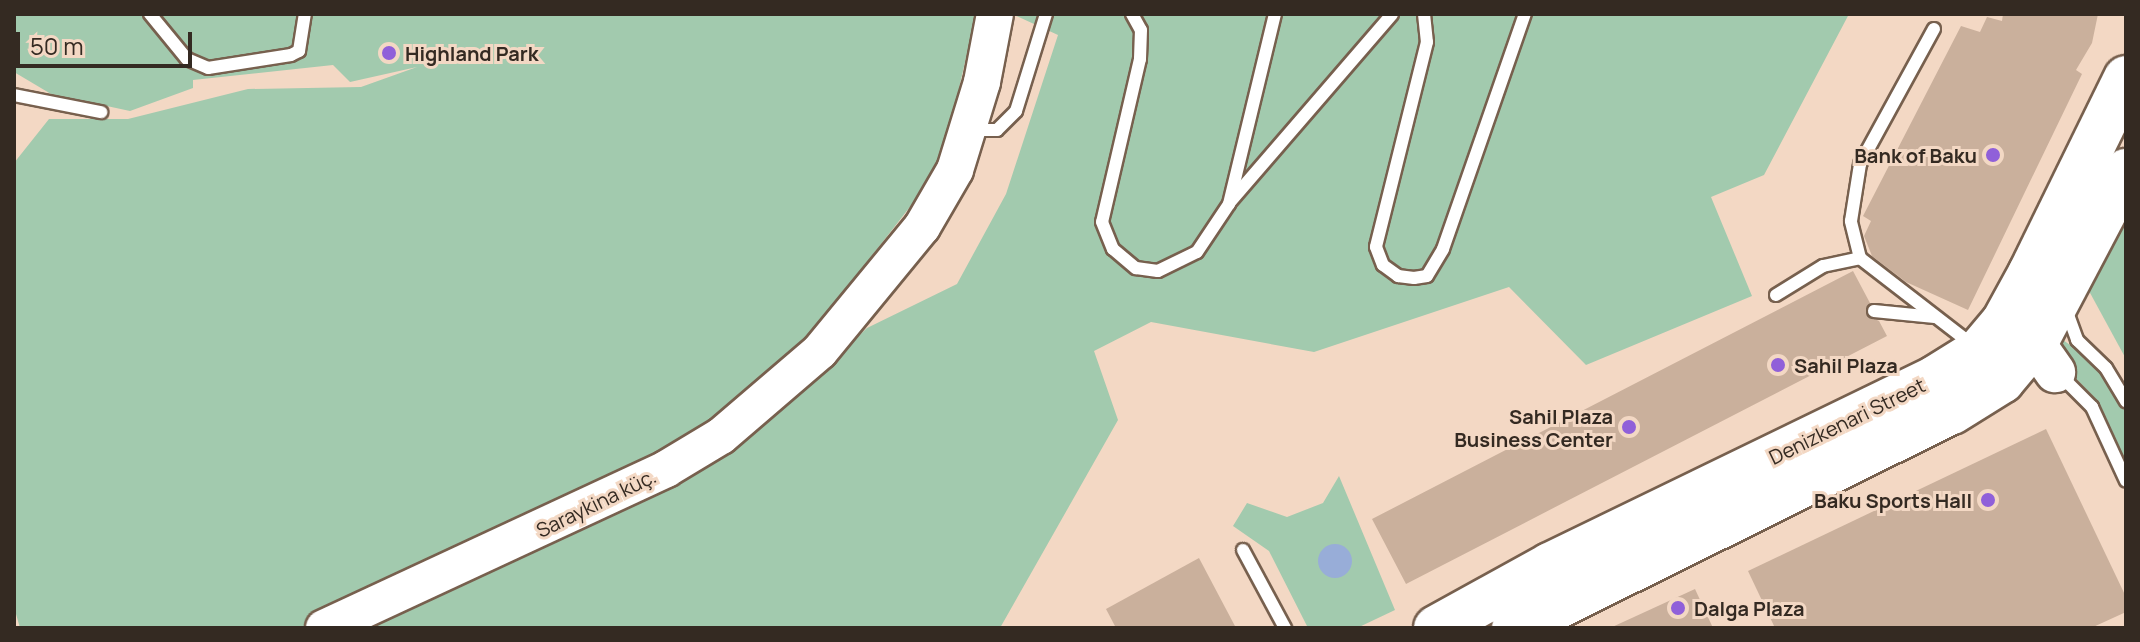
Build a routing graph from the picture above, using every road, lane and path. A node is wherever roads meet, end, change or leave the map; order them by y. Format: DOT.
graph roads {
  1 [pos="150,14"];
  2 [pos="305,14"];
  3 [pos="995,14"];
  4 [pos="1046,14"];
  5 [pos="1132,14"];
  6 [pos="1275,14"];
  7 [pos="1392,14"];
  8 [pos="1424,14"];
  9 [pos="1525,14"];
  10 [pos="1934,29"];
  11 [pos="2126,78"];
  12 [pos="14,95"];
  13 [pos="101,112"];
  14 [pos="970,129"];
  15 [pos="2126,171"];
  16 [pos="1229,204"];
  17 [pos="1860,258"];
  18 [pos="2066,289"];
  19 [pos="1776,295"];
  20 [pos="1874,311"];
  21 [pos="1935,317"];
  22 [pos="2021,359"];
  23 [pos="2126,401"];
  24 [pos="2126,481"];
  25 [pos="1243,550"];
  26 [pos="324,628"];
  27 [pos="1285,628"];
  28 [pos="1436,628"];
  29 [pos="1514,628"];
  1 -- 2 [label="lane"];
  3 -- 14 [label="street"];
  4 -- 14 [label="lane"];
  5 -- 16 [label="lane"];
  6 -- 16 [label="lane"];
  7 -- 16 [label="lane"];
  8 -- 9 [label="lane"];
  10 -- 17 [label="lane"];
  11 -- 22 [label="highway, Denizkenari Street"];
  12 -- 13 [label="lane"];
  14 -- 26 [label="street, Saraykina küç."];
  15 -- 18 [label="highway, Denizkenari Street"];
  17 -- 19 [label="lane"];
  17 -- 21 [label="lane"];
  18 -- 22 [label="highway, Denizkenari Street"];
  18 -- 23 [label="lane"];
  20 -- 21 [label="lane"];
  21 -- 22 [label="lane"];
  22 -- 24 [label="lane"];
  22 -- 28 [label="highway, Denizkenari Street"];
  22 -- 29 [label="highway, Denizkenari Street"];
  25 -- 27 [label="lane"];
}
